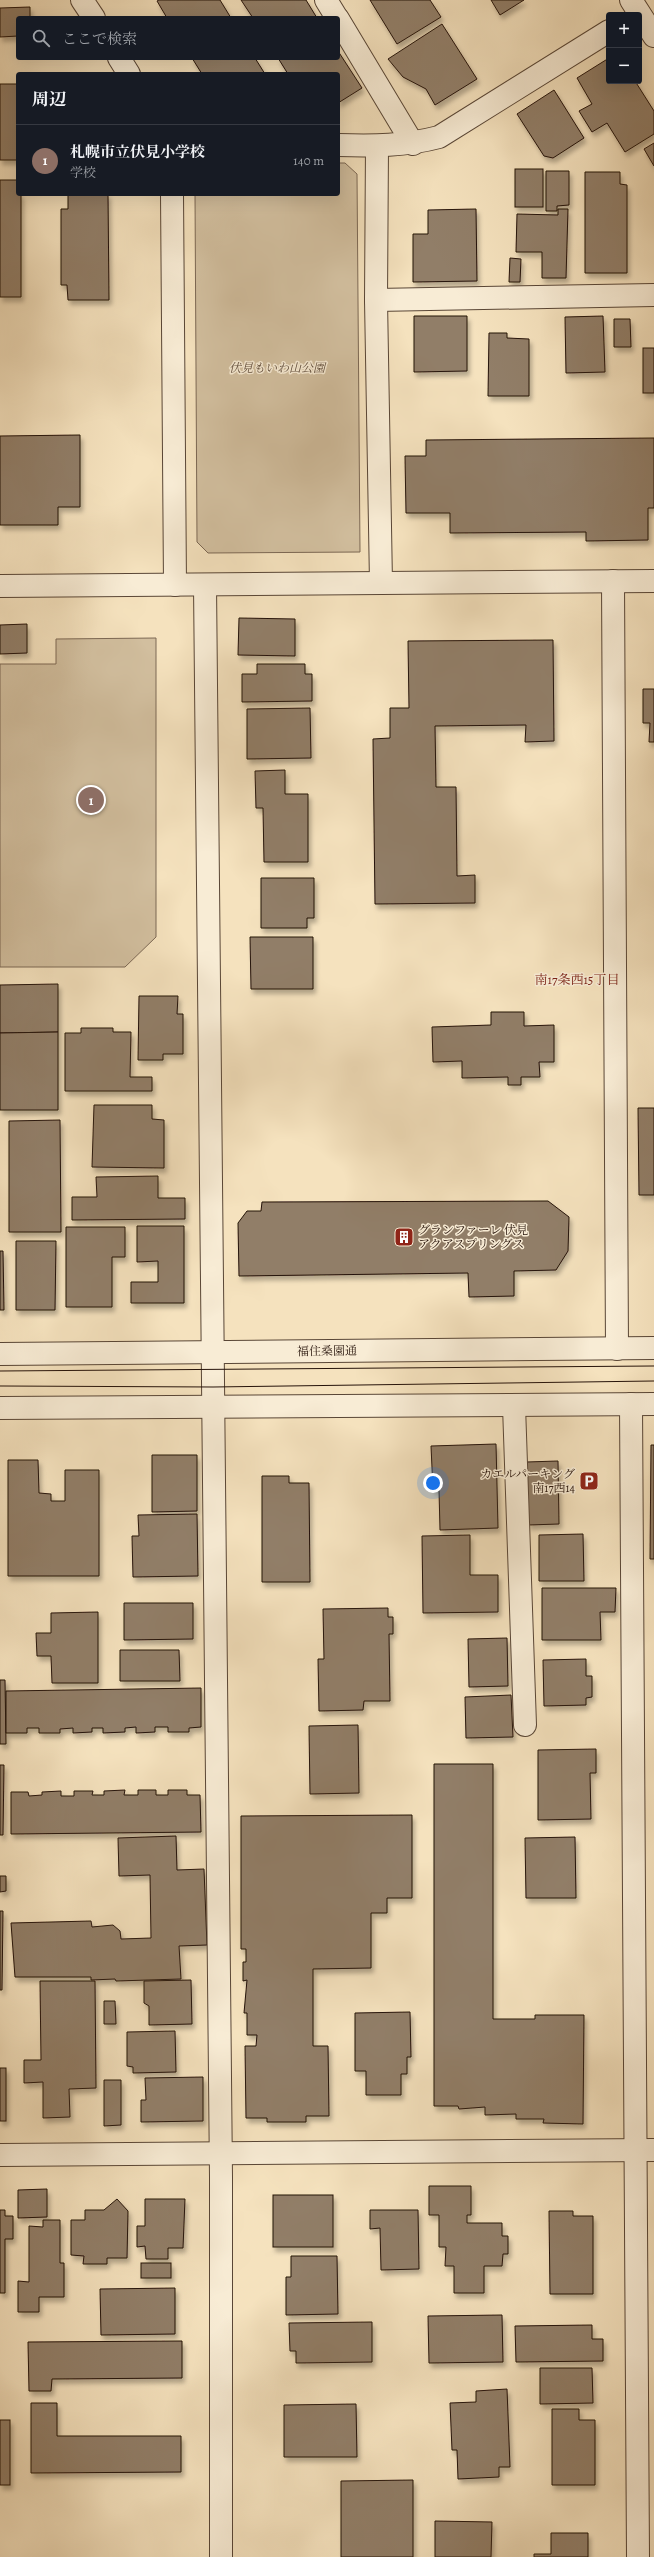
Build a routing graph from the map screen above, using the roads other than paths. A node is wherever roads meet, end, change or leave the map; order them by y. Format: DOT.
graph roads {
  1 [pos="82,0"];
  2 [pos="326,0"];
  3 [pos="639,7"];
  4 [pos="93,16"];
  5 [pos="336,16"];
  6 [pos="340,22"];
  7 [pos="606,33"];
  8 [pos="654,36"];
  9 [pos="120,60"];
  10 [pos="128,72"];
  11 [pos="413,144"];
  12 [pos="340,145"];
  13 [pos="377,146"];
  14 [pos="172,196"];
  15 [pos="654,295"];
  16 [pos="376,300"];
  17 [pos="613,581"];
  18 [pos="654,581"];
  19 [pos="381,583"];
  20 [pos="175,585"];
  21 [pos="205,585"];
  22 [pos="0,586"];
  23 [pos="654,1348"];
  24 [pos="617,1349"];
  25 [pos="213,1352"];
  26 [pos="0,1354"];
  27 [pos="631,1404"];
  28 [pos="654,1404"];
  29 [pos="514,1406"];
  30 [pos="213,1407"];
  31 [pos="0,1408"];
  32 [pos="524,1725"];
  33 [pos="645,2150"];
  34 [pos="220,2153"];
  35 [pos="0,2155"];
  36 [pos="221,2557"];
  37 [pos="638,2557"];
  1 -- 4 [label="street"];
  2 -- 5 [label="street"];
  3 -- 8 [label="street"];
  6 -- 11 [label="street"];
  7 -- 11 [label="street"];
  9 -- 10 [label="street"];
  11 -- 13 [label="street"];
  12 -- 13 [label="street"];
  13 -- 16 [label="street"];
  14 -- 20 [label="street"];
  15 -- 16 [label="street"];
  16 -- 19 [label="street"];
  17 -- 18 [label="street"];
  17 -- 19 [label="street"];
  17 -- 24 [label="street"];
  19 -- 21 [label="street"];
  20 -- 21 [label="street"];
  20 -- 22 [label="street"];
  21 -- 25 [label="street"];
  23 -- 24 [label="street, 福住桑園通"];
  24 -- 25 [label="street, 福住桑園通"];
  25 -- 26 [label="street, 福住桑園通"];
  25 -- 30 [label="street"];
  27 -- 28 [label="street"];
  27 -- 29 [label="street"];
  27 -- 33 [label="street"];
  29 -- 30 [label="street"];
  29 -- 32 [label="street"];
  30 -- 31 [label="street"];
  30 -- 34 [label="street"];
  33 -- 34 [label="street"];
  33 -- 37 [label="street"];
  34 -- 35 [label="street"];
  34 -- 36 [label="street"];
}
